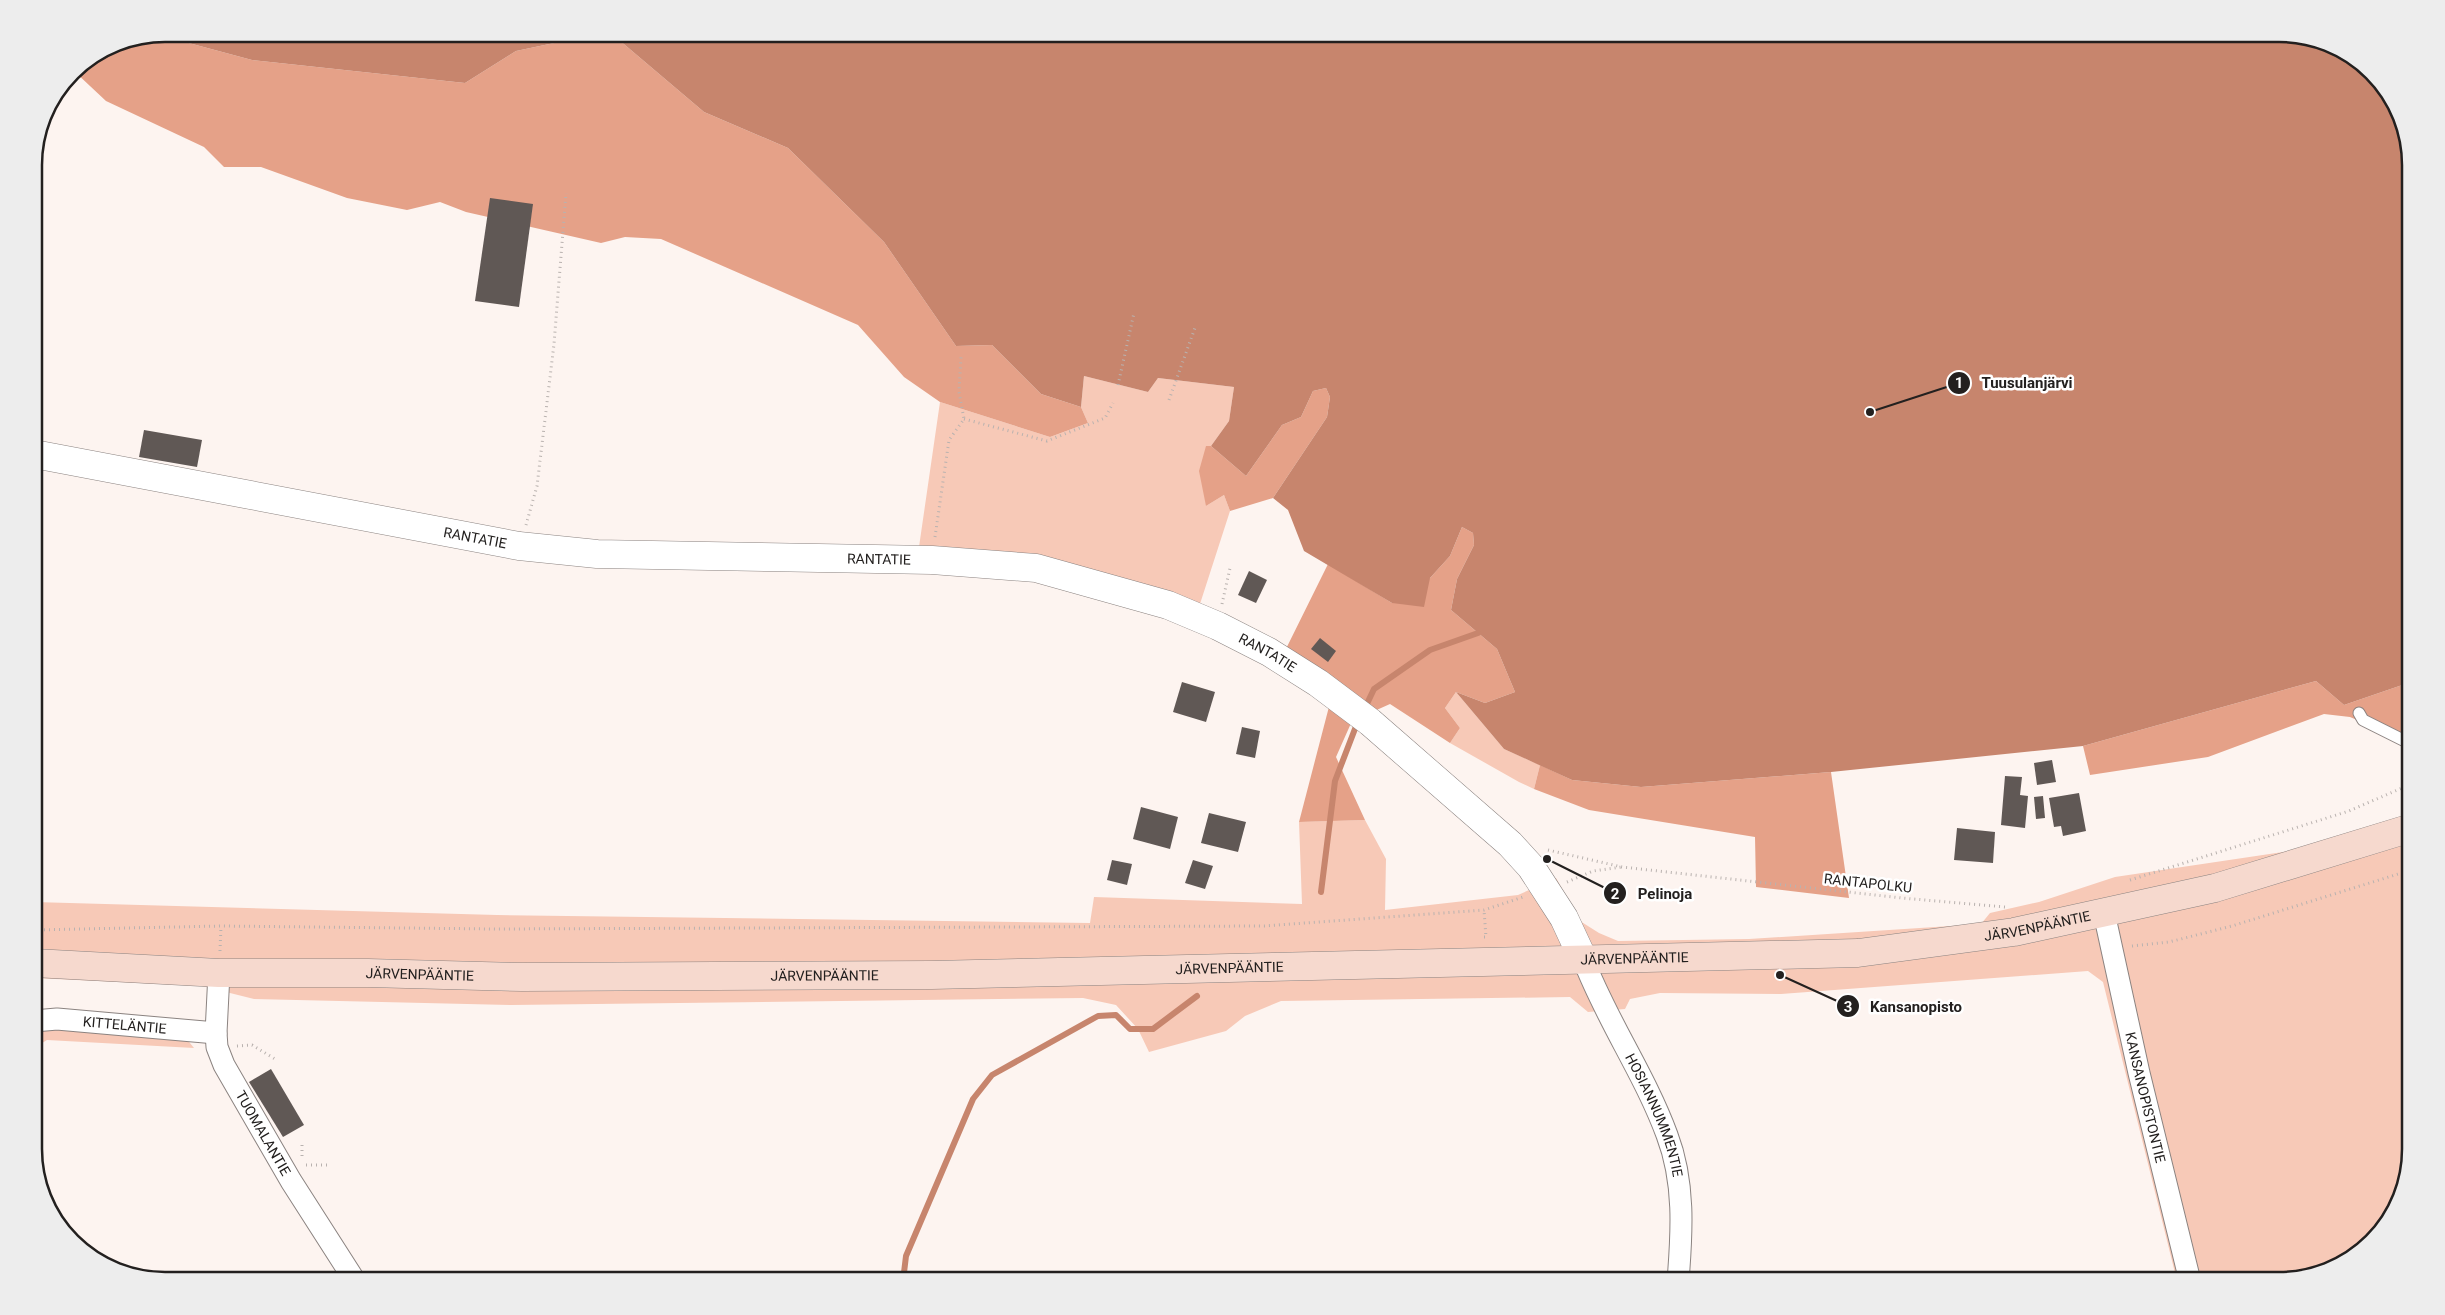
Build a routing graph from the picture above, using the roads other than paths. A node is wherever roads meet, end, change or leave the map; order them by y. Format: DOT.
graph roads {
  1 [pos="43,456"];
  2 [pos="2360,713"];
  3 [pos="2402,739"];
  4 [pos="2402,831"];
  5 [pos="2104,912"];
  6 [pos="1584,961"];
  7 [pos="43,963"];
  8 [pos="219,973"];
  9 [pos="43,1020"];
  10 [pos="216,1040"];
  11 [pos="348,1272"];
  12 [pos="1679,1272"];
  13 [pos="2188,1272"];
  1 -- 6 [label="street, RANTATIE"];
  2 -- 3 [label="lane"];
  4 -- 5 [label="main road, JÄRVENPÄÄNTIE"];
  5 -- 6 [label="main road, JÄRVENPÄÄNTIE"];
  5 -- 13 [label="street, KANSANOPISTONTIE"];
  6 -- 8 [label="main road, JÄRVENPÄÄNTIE"];
  6 -- 12 [label="street, HOSIANNUMMENTIE"];
  7 -- 8 [label="main road, JÄRVENPÄÄNTIE"];
  8 -- 10 [label="street, TUOMALANTIE"];
  9 -- 10 [label="street, KITTELÄNTIE"];
  10 -- 11 [label="street, TUOMALANTIE"];
}
